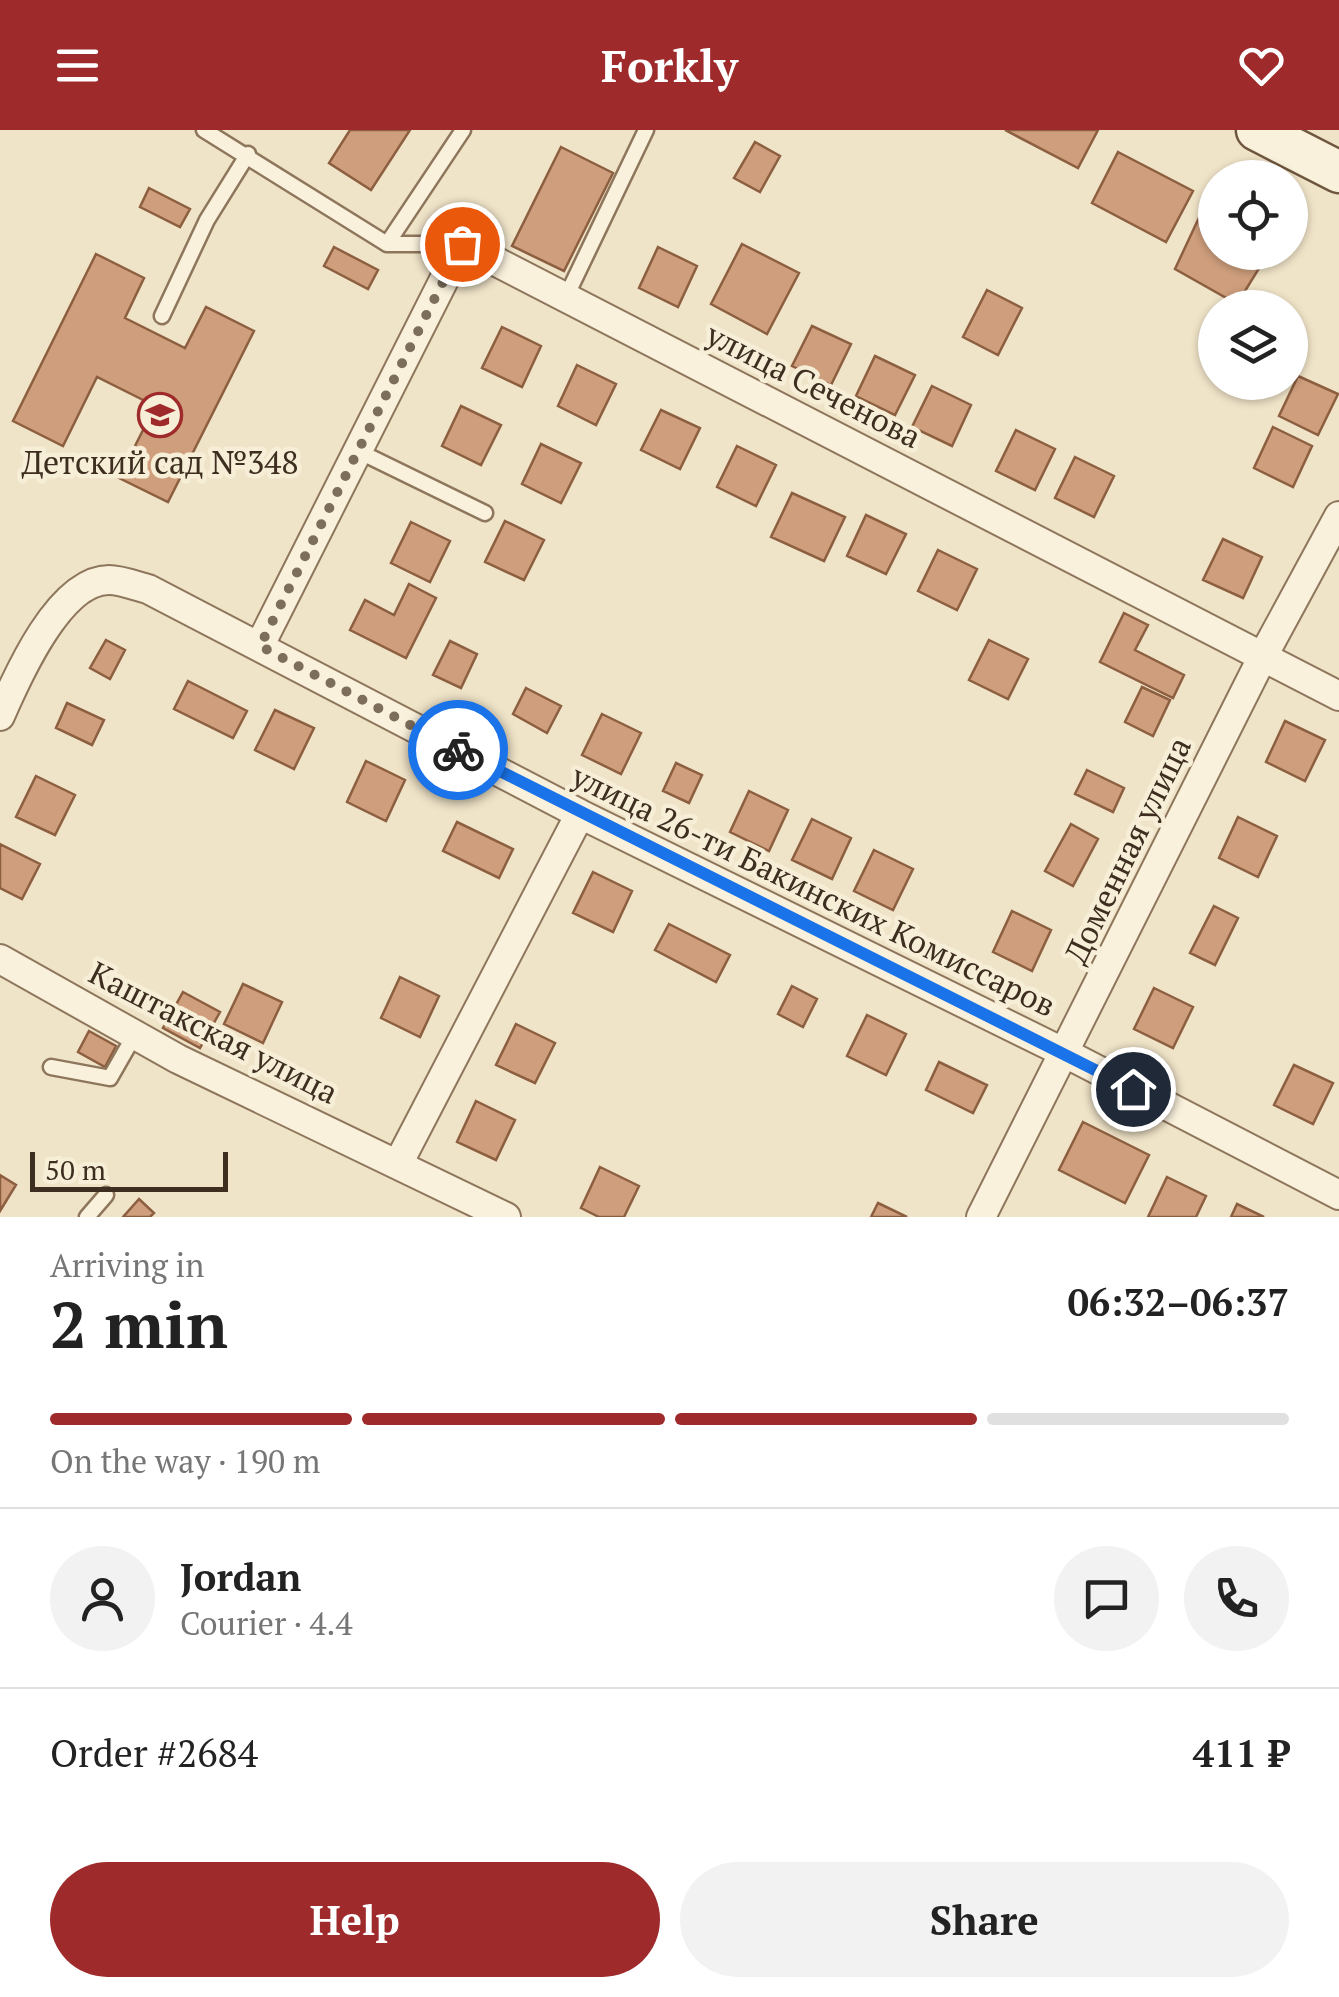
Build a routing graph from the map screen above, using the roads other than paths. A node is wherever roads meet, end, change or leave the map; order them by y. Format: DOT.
graph roads {
  1 [pos="204,130"];
  2 [pos="463,130"];
  3 [pos="646,130"];
  4 [pos="1257,130"];
  5 [pos="248,154"];
  6 [pos="1339,172"];
  7 [pos="387,244"];
  8 [pos="462,244"];
  9 [pos="566,297"];
  10 [pos="162,316"];
  11 [pos="358,451"];
  12 [pos="485,513"];
  13 [pos="1339,516"];
  14 [pos="260,646"];
  15 [pos="1263,656"];
  16 [pos="1339,696"];
  17 [pos="0,716"];
  18 [pos="580,814"];
  19 [pos="0,959"];
  20 [pos="134,1036"];
  21 [pos="1065,1053"];
  22 [pos="51,1067"];
  23 [pos="399,1162"];
  24 [pos="106,1195"];
  25 [pos="1339,1195"];
  26 [pos="87,1217"];
  27 [pos="506,1217"];
  28 [pos="981,1217"];
  1 -- 5 [label="lane"];
  2 -- 7 [label="lane"];
  3 -- 9 [label="lane"];
  4 -- 6 [label="main road"];
  5 -- 7 [label="lane"];
  5 -- 10 [label="lane"];
  7 -- 8 [label="lane"];
  8 -- 9 [label="street, улица Сеченова"];
  8 -- 11 [label="street"];
  9 -- 15 [label="street, улица Сеченова"];
  11 -- 12 [label="lane"];
  11 -- 14 [label="street"];
  13 -- 15 [label="street, Доменная улица"];
  14 -- 17 [label="street, улица 26-ти Бакинских Комиссаров"];
  14 -- 18 [label="street, улица 26-ти Бакинских Комиссаров"];
  15 -- 16 [label="street, улица Сеченова"];
  15 -- 21 [label="street, Доменная улица"];
  18 -- 21 [label="street, улица 26-ти Бакинских Комиссаров"];
  18 -- 23 [label="street"];
  19 -- 20 [label="street, Каштакская улица"];
  20 -- 22 [label="lane"];
  20 -- 23 [label="street, Каштакская улица"];
  21 -- 25 [label="street, улица 26-ти Бакинских Комиссаров"];
  21 -- 28 [label="street, Доменная улица"];
  23 -- 27 [label="street, Каштакская улица"];
  24 -- 26 [label="lane"];
}
